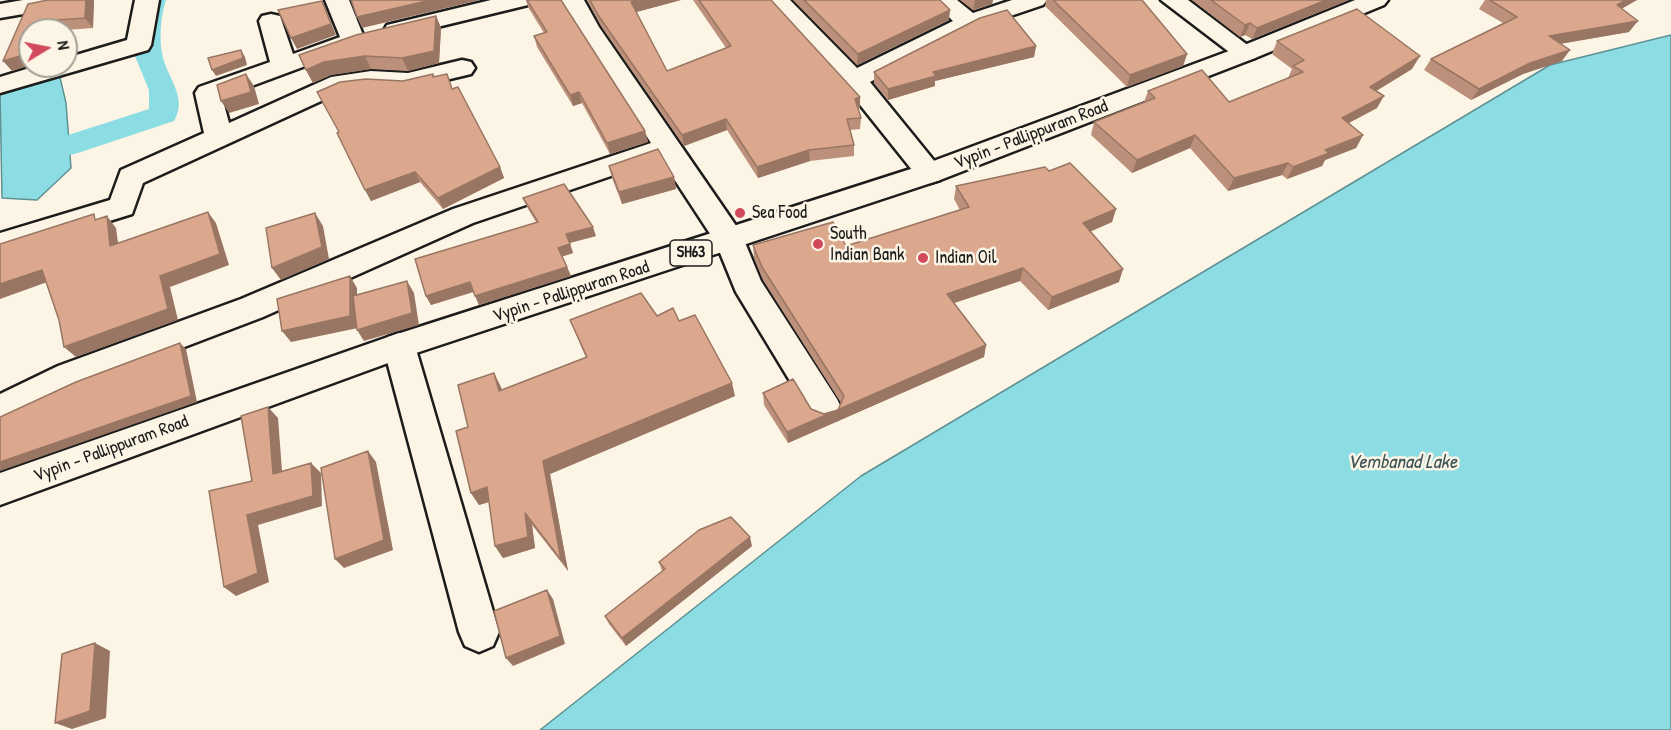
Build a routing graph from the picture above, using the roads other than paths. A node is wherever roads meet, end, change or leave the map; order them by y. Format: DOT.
graph roads {
  1 [pos="64,0"];
  2 [pos="147,0"];
  3 [pos="338,0"];
  4 [pos="520,0"];
  5 [pos="572,0"];
  6 [pos="777,0"];
  7 [pos="944,0"];
  8 [pos="1035,0"];
  9 [pos="1173,0"];
  10 [pos="1376,0"];
  11 [pos="0,11"];
  12 [pos="271,21"];
  13 [pos="969,22"];
  14 [pos="353,40"];
  15 [pos="1246,53"];
  16 [pos="78,62"];
  17 [pos="283,64"];
  18 [pos="462,68"];
  19 [pos="24,78"];
  20 [pos="854,80"];
  21 [pos="0,85"];
  22 [pos="219,138"];
  23 [pos="669,147"];
  24 [pos="930,173"];
  25 [pos="730,241"];
  26 [pos="0,244"];
  27 [pos="399,346"];
  28 [pos="825,409"];
  29 [pos="0,410"];
  30 [pos="0,489"];
  31 [pos="479,632"];
  1 -- 11 [label="street"];
  2 -- 16 [label="street"];
  3 -- 14 [label="street"];
  4 -- 14 [label="street"];
  5 -- 23 [label="street"];
  6 -- 20 [label="street"];
  7 -- 13 [label="street"];
  8 -- 13 [label="street"];
  9 -- 15 [label="street"];
  10 -- 15 [label="street, Vypin - Pallippuram Road / SH63"];
  12 -- 17 [label="street"];
  13 -- 20 [label="street"];
  14 -- 17 [label="street"];
  15 -- 24 [label="street, Vypin - Pallippuram Road / SH63"];
  17 -- 22 [label="street"];
  18 -- 22 [label="street"];
  19 -- 21 [label="street"];
  20 -- 24 [label="street"];
  22 -- 26 [label="street"];
  23 -- 25 [label="street"];
  23 -- 29 [label="street"];
  24 -- 25 [label="street, Vypin - Pallippuram Road / SH63"];
  25 -- 27 [label="street, Vypin - Pallippuram Road / SH63"];
  25 -- 28 [label="street"];
  27 -- 30 [label="street, Vypin - Pallippuram Road / SH63"];
  27 -- 31 [label="street"];
}
